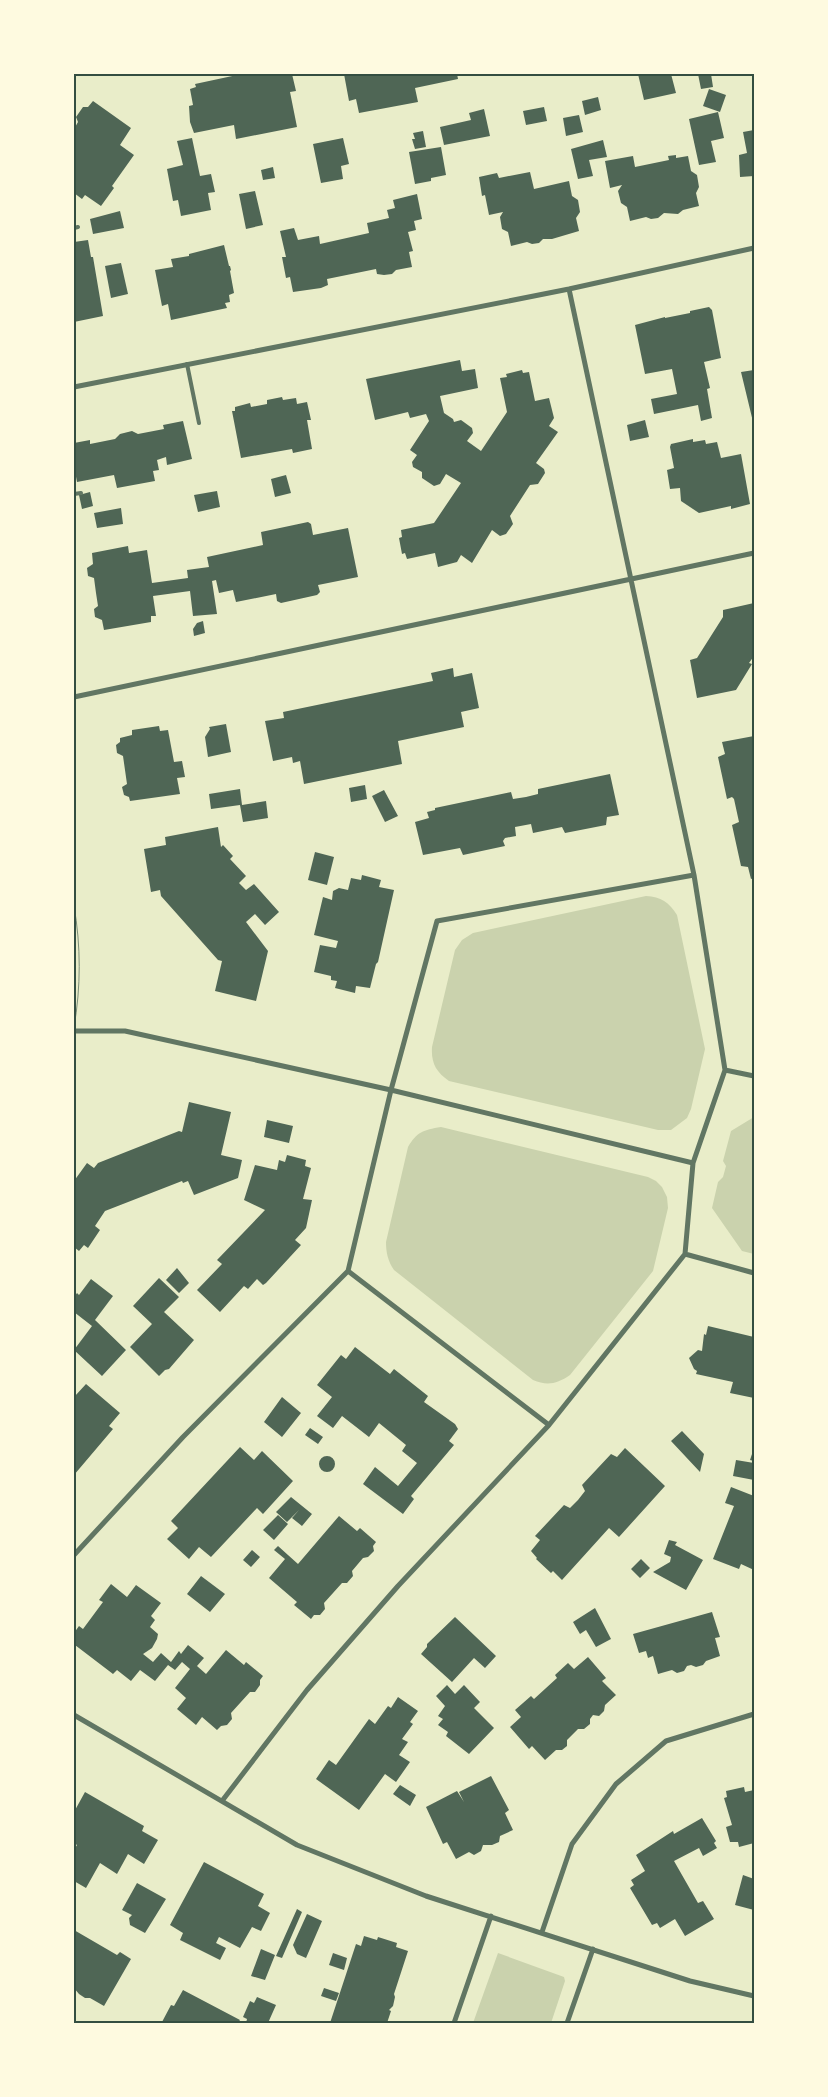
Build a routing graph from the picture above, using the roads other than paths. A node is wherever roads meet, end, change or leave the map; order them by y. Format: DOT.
graph roads {
  1 [pos="754,248"];
  2 [pos="569,288"];
  3 [pos="188,364"];
  4 [pos="74,387"];
  5 [pos="199,423"];
  6 [pos="81,493"];
  7 [pos="74,494"];
  8 [pos="754,553"];
  9 [pos="632,580"];
  10 [pos="74,697"];
  11 [pos="694,875"];
  12 [pos="74,1031"];
  13 [pos="725,1070"];
  14 [pos="754,1076"];
  15 [pos="392,1090"];
  16 [pos="692,1162"];
  17 [pos="685,1254"];
  18 [pos="348,1271"];
  19 [pos="754,1273"];
  20 [pos="549,1425"];
  21 [pos="74,1555"];
  22 [pos="754,1714"];
  23 [pos="74,1715"];
  24 [pos="222,1801"];
  25 [pos="491,1916"];
  26 [pos="542,1932"];
  27 [pos="593,1949"];
  28 [pos="754,1996"];
  29 [pos="454,2023"];
  30 [pos="567,2023"];
  1 -- 2 [label="street"];
  2 -- 3 [label="street"];
  2 -- 9 [label="street"];
  3 -- 4 [label="street"];
  3 -- 5 [label="lane"];
  6 -- 7 [label="lane"];
  8 -- 9 [label="street"];
  9 -- 10 [label="street"];
  9 -- 11 [label="street"];
  11 -- 13 [label="street"];
  11 -- 15 [label="street"];
  12 -- 15 [label="street"];
  13 -- 14 [label="street"];
  13 -- 16 [label="street"];
  15 -- 16 [label="street"];
  15 -- 18 [label="street"];
  16 -- 17 [label="street"];
  17 -- 19 [label="street"];
  17 -- 20 [label="street"];
  18 -- 20 [label="street"];
  18 -- 21 [label="street"];
  20 -- 24 [label="street"];
  22 -- 26 [label="street"];
  23 -- 24 [label="street"];
  24 -- 25 [label="street"];
  25 -- 26 [label="street"];
  25 -- 29 [label="street"];
  26 -- 27 [label="street"];
  27 -- 28 [label="street"];
  27 -- 30 [label="street"];
}
